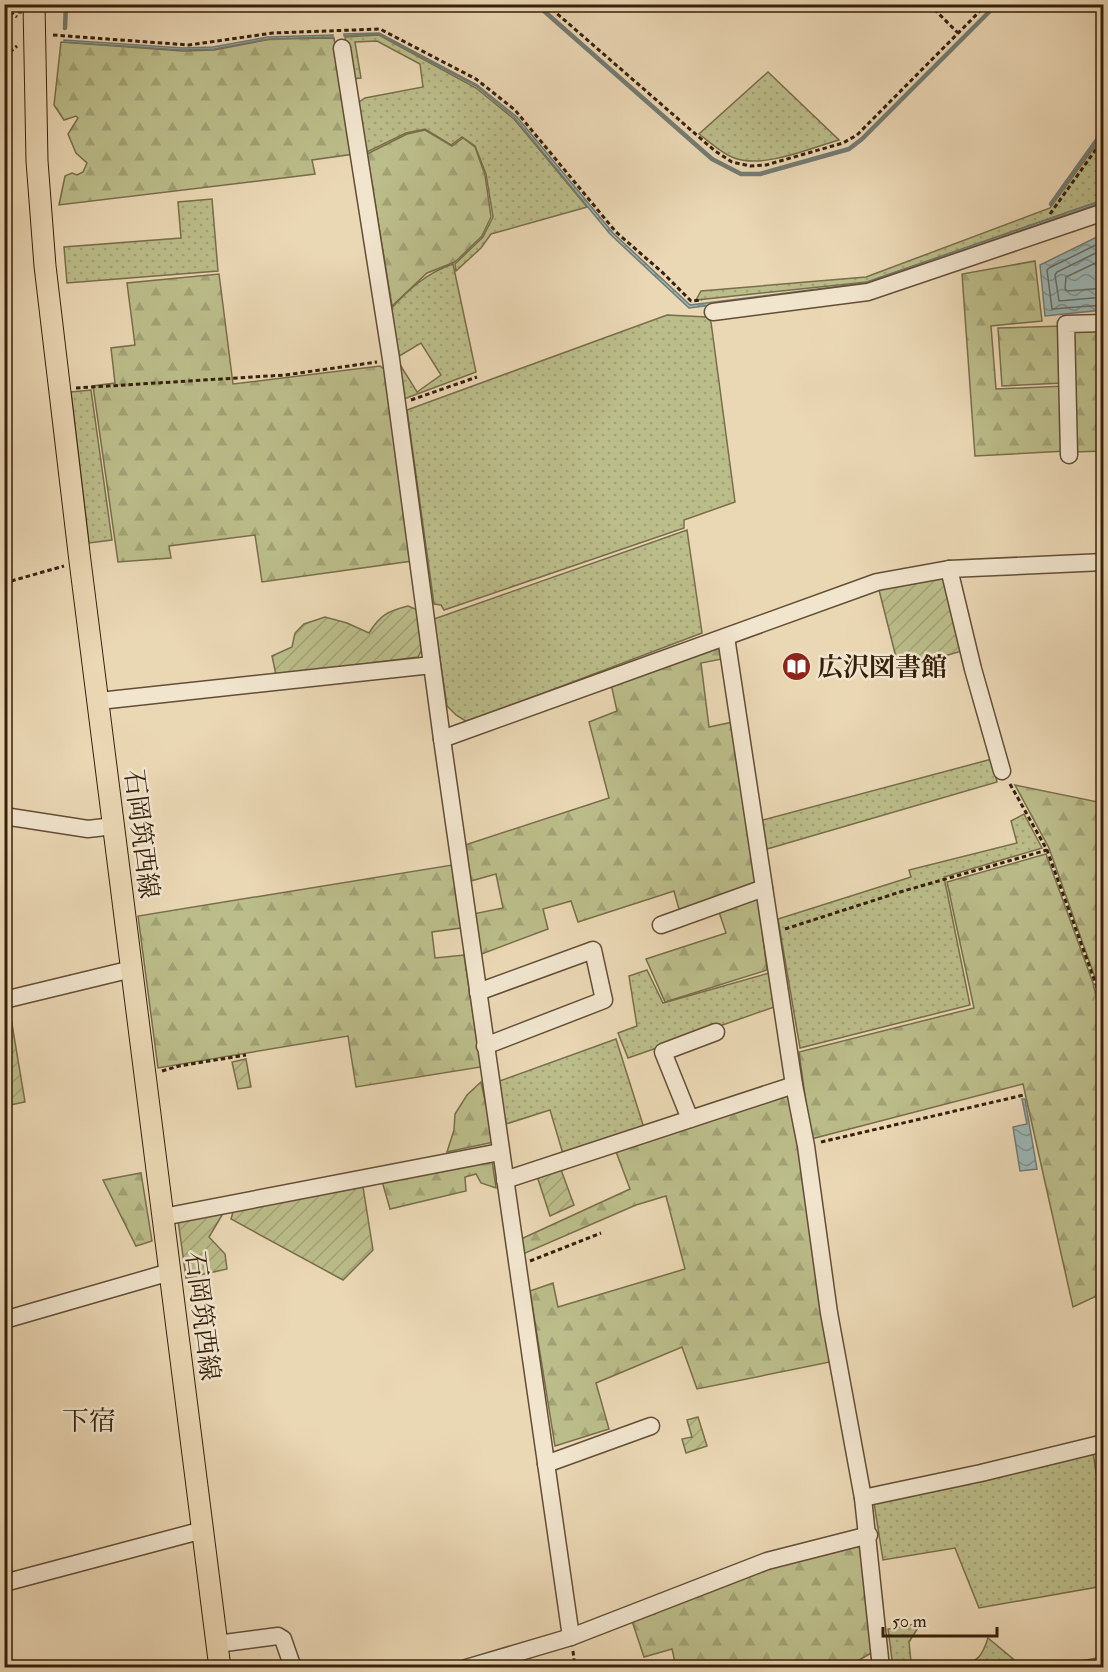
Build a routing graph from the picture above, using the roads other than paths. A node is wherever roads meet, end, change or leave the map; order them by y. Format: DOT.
graph roads {
  1 [pos="34,4"];
  2 [pos="342,48"];
  3 [pos="1104,212"];
  4 [pos="708,306"];
  5 [pos="1104,323"];
  6 [pos="1069,455"];
  7 [pos="1104,562"];
  8 [pos="949,569"];
  9 [pos="726,637"];
  10 [pos="432,665"];
  11 [pos="99,701"];
  12 [pos="442,739"];
  13 [pos="1002,771"];
  14 [pos="4,816"];
  15 [pos="114,826"];
  16 [pos="764,888"];
  17 [pos="661,925"];
  18 [pos="132,969"];
  19 [pos="478,992"];
  20 [pos="4,1000"];
  21 [pos="716,1032"];
  22 [pos="485,1047"];
  23 [pos="794,1085"];
  24 [pos="690,1119"];
  25 [pos="500,1152"];
  26 [pos="505,1180"];
  27 [pos="163,1217"];
  28 [pos="170,1272"];
  29 [pos="4,1320"];
  30 [pos="651,1426"];
  31 [pos="1104,1443"];
  32 [pos="546,1464"];
  33 [pos="863,1498"];
  34 [pos="203,1530"];
  35 [pos="869,1535"];
  36 [pos="4,1583"];
  37 [pos="571,1637"];
  38 [pos="218,1644"];
  39 [pos="220,1668"];
  40 [pos="293,1668"];
  41 [pos="466,1668"];
  42 [pos="881,1668"];
  1 -- 11 [label="main road, 石岡筑西線"];
  2 -- 10 [label="street"];
  3 -- 4 [label="street"];
  5 -- 6 [label="street"];
  7 -- 8 [label="street"];
  8 -- 9 [label="street"];
  8 -- 13 [label="street"];
  9 -- 12 [label="street"];
  9 -- 16 [label="street"];
  10 -- 11 [label="street"];
  10 -- 12 [label="street"];
  11 -- 15 [label="main road, 石岡筑西線"];
  12 -- 19 [label="street"];
  14 -- 15 [label="street"];
  15 -- 18 [label="main road, 石岡筑西線"];
  16 -- 17 [label="street"];
  16 -- 23 [label="street"];
  18 -- 20 [label="street"];
  18 -- 27 [label="main road, 石岡筑西線"];
  19 -- 22 [label="street"];
  19 -- 22 [label="street"];
  21 -- 24 [label="street"];
  22 -- 25 [label="street"];
  23 -- 24 [label="street"];
  23 -- 33 [label="street"];
  24 -- 26 [label="street"];
  25 -- 26 [label="street"];
  25 -- 27 [label="street"];
  26 -- 32 [label="street"];
  27 -- 28 [label="main road, 石岡筑西線"];
  28 -- 29 [label="street"];
  28 -- 34 [label="main road, 石岡筑西線"];
  30 -- 32 [label="street"];
  31 -- 33 [label="street"];
  32 -- 37 [label="street"];
  33 -- 35 [label="street"];
  34 -- 36 [label="street"];
  34 -- 38 [label="main road, 石岡筑西線"];
  35 -- 37 [label="street"];
  35 -- 42 [label="street"];
  37 -- 41 [label="street"];
  38 -- 39 [label="main road, 石岡筑西線"];
  38 -- 40 [label="street"];
}
